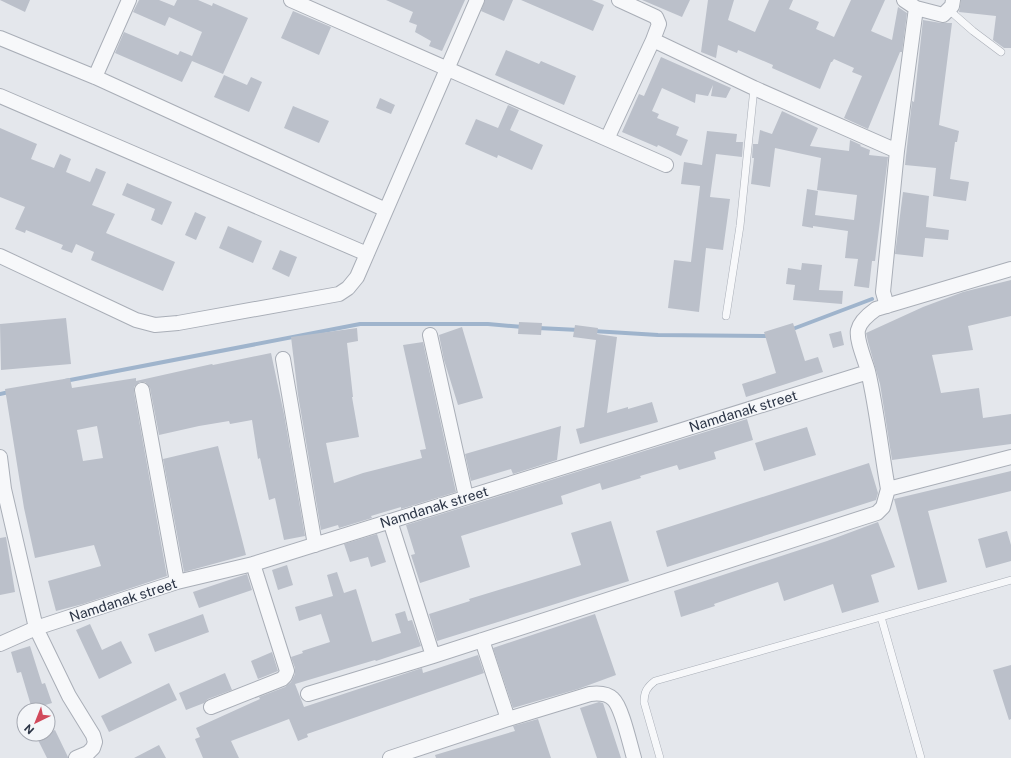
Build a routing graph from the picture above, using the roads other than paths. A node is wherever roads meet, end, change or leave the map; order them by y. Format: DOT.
graph roads {
  1 [pos="129,0"];
  2 [pos="291,0"];
  3 [pos="477,0"];
  4 [pos="619,0"];
  5 [pos="904,0"];
  6 [pos="951,5"];
  7 [pos="916,8"];
  8 [pos="0,38"];
  9 [pos="653,40"];
  10 [pos="1002,52"];
  11 [pos="448,69"];
  12 [pos="94,77"];
  13 [pos="754,88"];
  14 [pos="0,96"];
  15 [pos="607,139"];
  16 [pos="897,150"];
  17 [pos="666,165"];
  18 [pos="386,210"];
  19 [pos="367,254"];
  20 [pos="0,256"];
  21 [pos="1011,269"];
  22 [pos="887,306"];
  23 [pos="726,316"];
  24 [pos="430,335"];
  25 [pos="283,359"];
  26 [pos="868,372"];
  27 [pos="142,390"];
  28 [pos="0,457"];
  29 [pos="1011,457"];
  30 [pos="2,489"];
  31 [pos="888,489"];
  32 [pos="466,497"];
  33 [pos="390,521"];
  34 [pos="315,544"];
  35 [pos="253,564"];
  36 [pos="1011,580"];
  37 [pos="176,582"];
  38 [pos="881,617"];
  39 [pos="36,628"];
  40 [pos="482,640"];
  41 [pos="0,644"];
  42 [pos="433,656"];
  43 [pos="308,694"];
  44 [pos="211,707"];
  45 [pos="508,719"];
  46 [pos="76,758"];
  47 [pos="390,758"];
  48 [pos="634,758"];
  49 [pos="660,758"];
  50 [pos="921,758"];
  1 -- 12 [label="street"];
  2 -- 11 [label="street"];
  3 -- 11 [label="street"];
  4 -- 9 [label="street"];
  5 -- 7 [label="street"];
  6 -- 7 [label="street"];
  6 -- 10 [label="lane"];
  7 -- 16 [label="street"];
  8 -- 12 [label="street"];
  9 -- 13 [label="street"];
  9 -- 15 [label="street"];
  11 -- 15 [label="street"];
  11 -- 18 [label="street"];
  12 -- 18 [label="street"];
  13 -- 16 [label="street"];
  13 -- 23 [label="lane"];
  14 -- 19 [label="street"];
  15 -- 17 [label="street"];
  16 -- 22 [label="street"];
  18 -- 19 [label="street"];
  19 -- 20 [label="street"];
  21 -- 22 [label="street"];
  22 -- 26 [label="street"];
  24 -- 32 [label="street"];
  25 -- 34 [label="street"];
  26 -- 31 [label="street"];
  26 -- 32 [label="street, Namdanak street"];
  27 -- 37 [label="street"];
  28 -- 30 [label="street"];
  29 -- 31 [label="street"];
  30 -- 39 [label="street"];
  31 -- 40 [label="street"];
  32 -- 33 [label="street, Namdanak street"];
  33 -- 34 [label="street, Namdanak street"];
  33 -- 42 [label="street"];
  34 -- 35 [label="street, Namdanak street"];
  35 -- 37 [label="street, Namdanak street"];
  35 -- 44 [label="street"];
  36 -- 38 [label="lane"];
  37 -- 39 [label="street, Namdanak street"];
  38 -- 49 [label="lane"];
  38 -- 50 [label="lane"];
  39 -- 41 [label="street, Namdanak street"];
  39 -- 46 [label="street"];
  40 -- 42 [label="street"];
  40 -- 45 [label="street"];
  42 -- 43 [label="street"];
  45 -- 47 [label="street"];
  45 -- 48 [label="street"];
}
